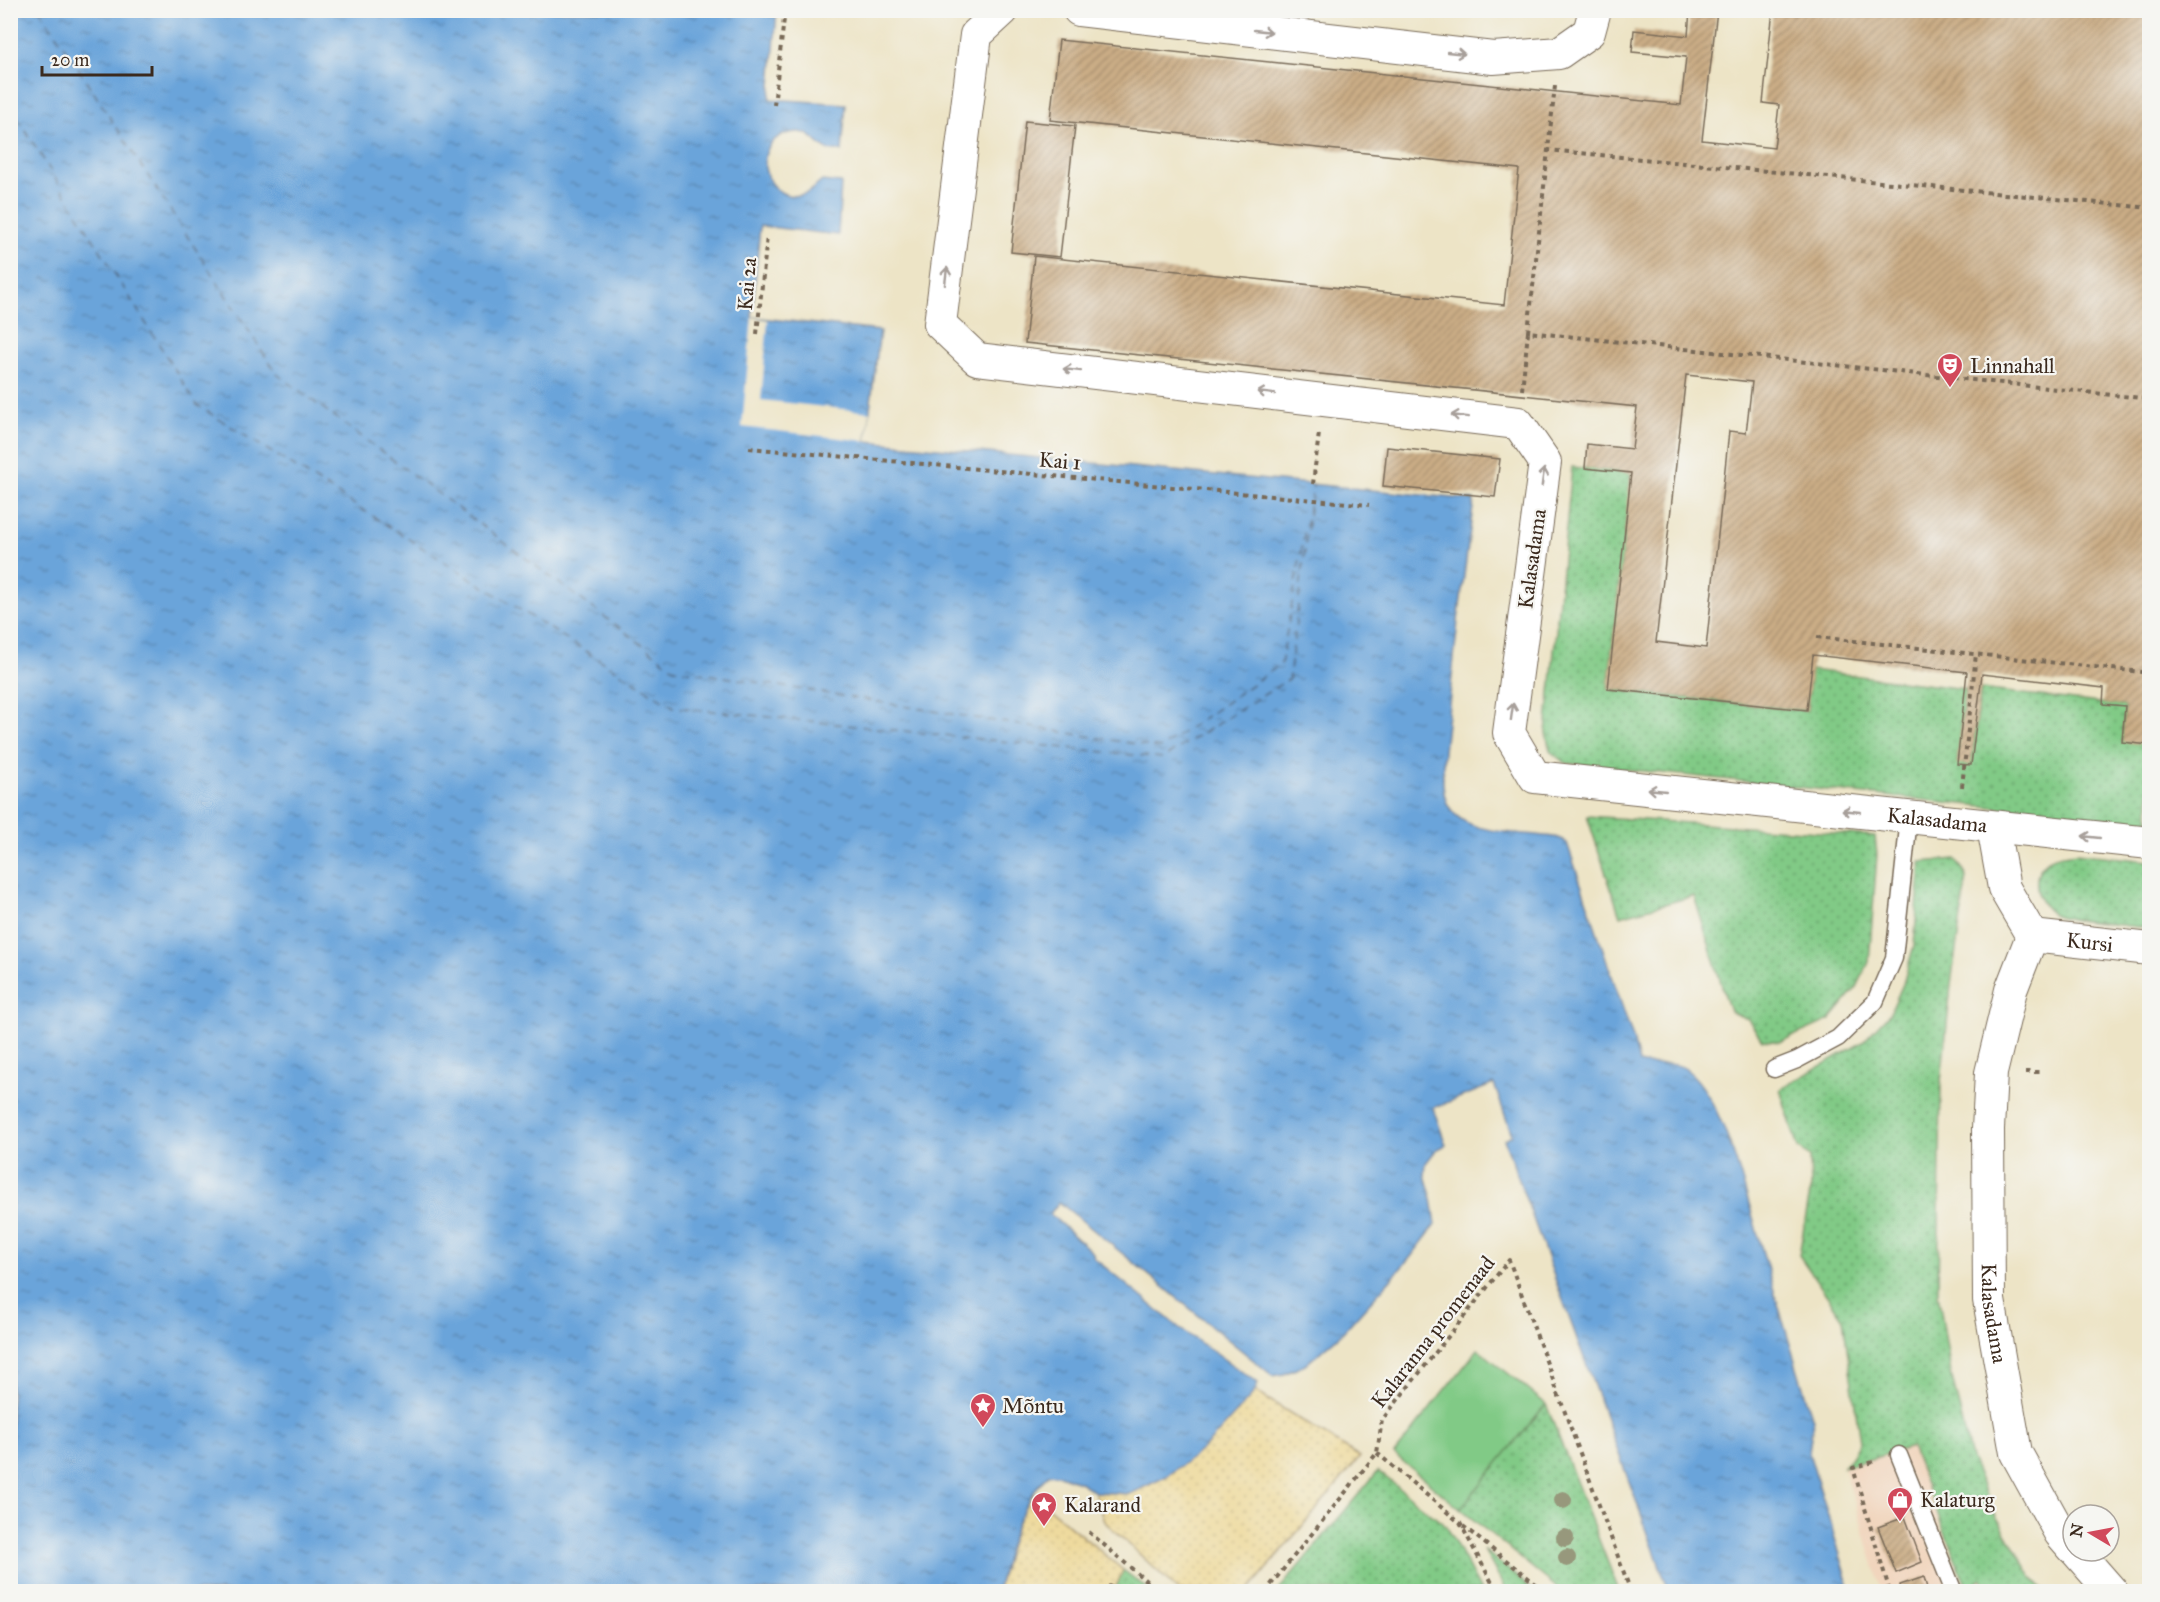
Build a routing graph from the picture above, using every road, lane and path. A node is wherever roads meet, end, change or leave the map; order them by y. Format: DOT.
graph roads {
  1 [pos="785,10"];
  2 [pos="1003,10"];
  3 [pos="1079,10"];
  4 [pos="1595,10"];
  5 [pos="1559,53"];
  6 [pos="774,105"];
  7 [pos="1548,150"];
  8 [pos="2150,208"];
  9 [pos="767,236"];
  10 [pos="1528,332"];
  11 [pos="757,334"];
  12 [pos="2150,399"];
  13 [pos="1322,400"];
  14 [pos="1518,423"];
  15 [pos="748,448"];
  16 [pos="1313,484"];
  17 [pos="1369,505"];
  18 [pos="1817,637"];
  19 [pos="1976,654"];
  20 [pos="2150,673"];
  21 [pos="1965,765"];
  22 [pos="1910,818"];
  23 [pos="1993,827"];
  24 [pos="2150,843"];
  25 [pos="2032,936"];
  26 [pos="2150,949"];
  27 [pos="1774,1069"];
  28 [pos="1377,1454"];
  29 [pos="1899,1455"];
  30 [pos="1460,1523"];
  31 [pos="1089,1532"];
  32 [pos="2061,1534"];
  33 [pos="2086,1563"];
  34 [pos="1108,1586"];
  35 [pos="1128,1592"];
  36 [pos="1159,1592"];
  37 [pos="1265,1592"];
  38 [pos="1497,1592"];
  39 [pos="1546,1592"];
  40 [pos="1631,1592"];
  41 [pos="1890,1592"];
  42 [pos="1954,1592"];
  43 [pos="2112,1592"];
  1 -- 6 [label="path"];
  13 -- 2 [label="street, one-way"];
  3 -- 5 [label="street, one-way"];
  4 -- 5 [label="street"];
  5 -- 7 [label="path"];
  7 -- 8 [label="path"];
  7 -- 10 [label="path"];
  9 -- 11 [label="path, Kai 2a"];
  10 -- 12 [label="path"];
  10 -- 14 [label="path"];
  14 -- 13 [label="street, one-way"];
  13 -- 16 [label="path"];
  22 -- 14 [label="street, Kalasadama, one-way"];
  15 -- 17 [label="path, Kai 1"];
  18 -- 19 [label="path"];
  19 -- 20 [label="path"];
  19 -- 21 [label="path"];
  22 -- 23 [label="street, Kalasadama"];
  22 -- 27 [label="lane"];
  24 -- 23 [label="street, one-way"];
  23 -- 25 [label="street, Kalasadama"];
  25 -- 26 [label="street, Kursi"];
  25 -- 32 [label="street, Kalasadama"];
  28 -- 30 [label="path"];
  28 -- 37 [label="path"];
  28 -- 40 [label="path, Kalaranna promenaad"];
  29 -- 41 [label="path"];
  29 -- 42 [label="lane"];
  30 -- 38 [label="path"];
  30 -- 39 [label="path"];
  31 -- 36 [label="path"];
  33 -- 43 [label="street, Kalasadama"];
  34 -- 35 [label="path"];
}
